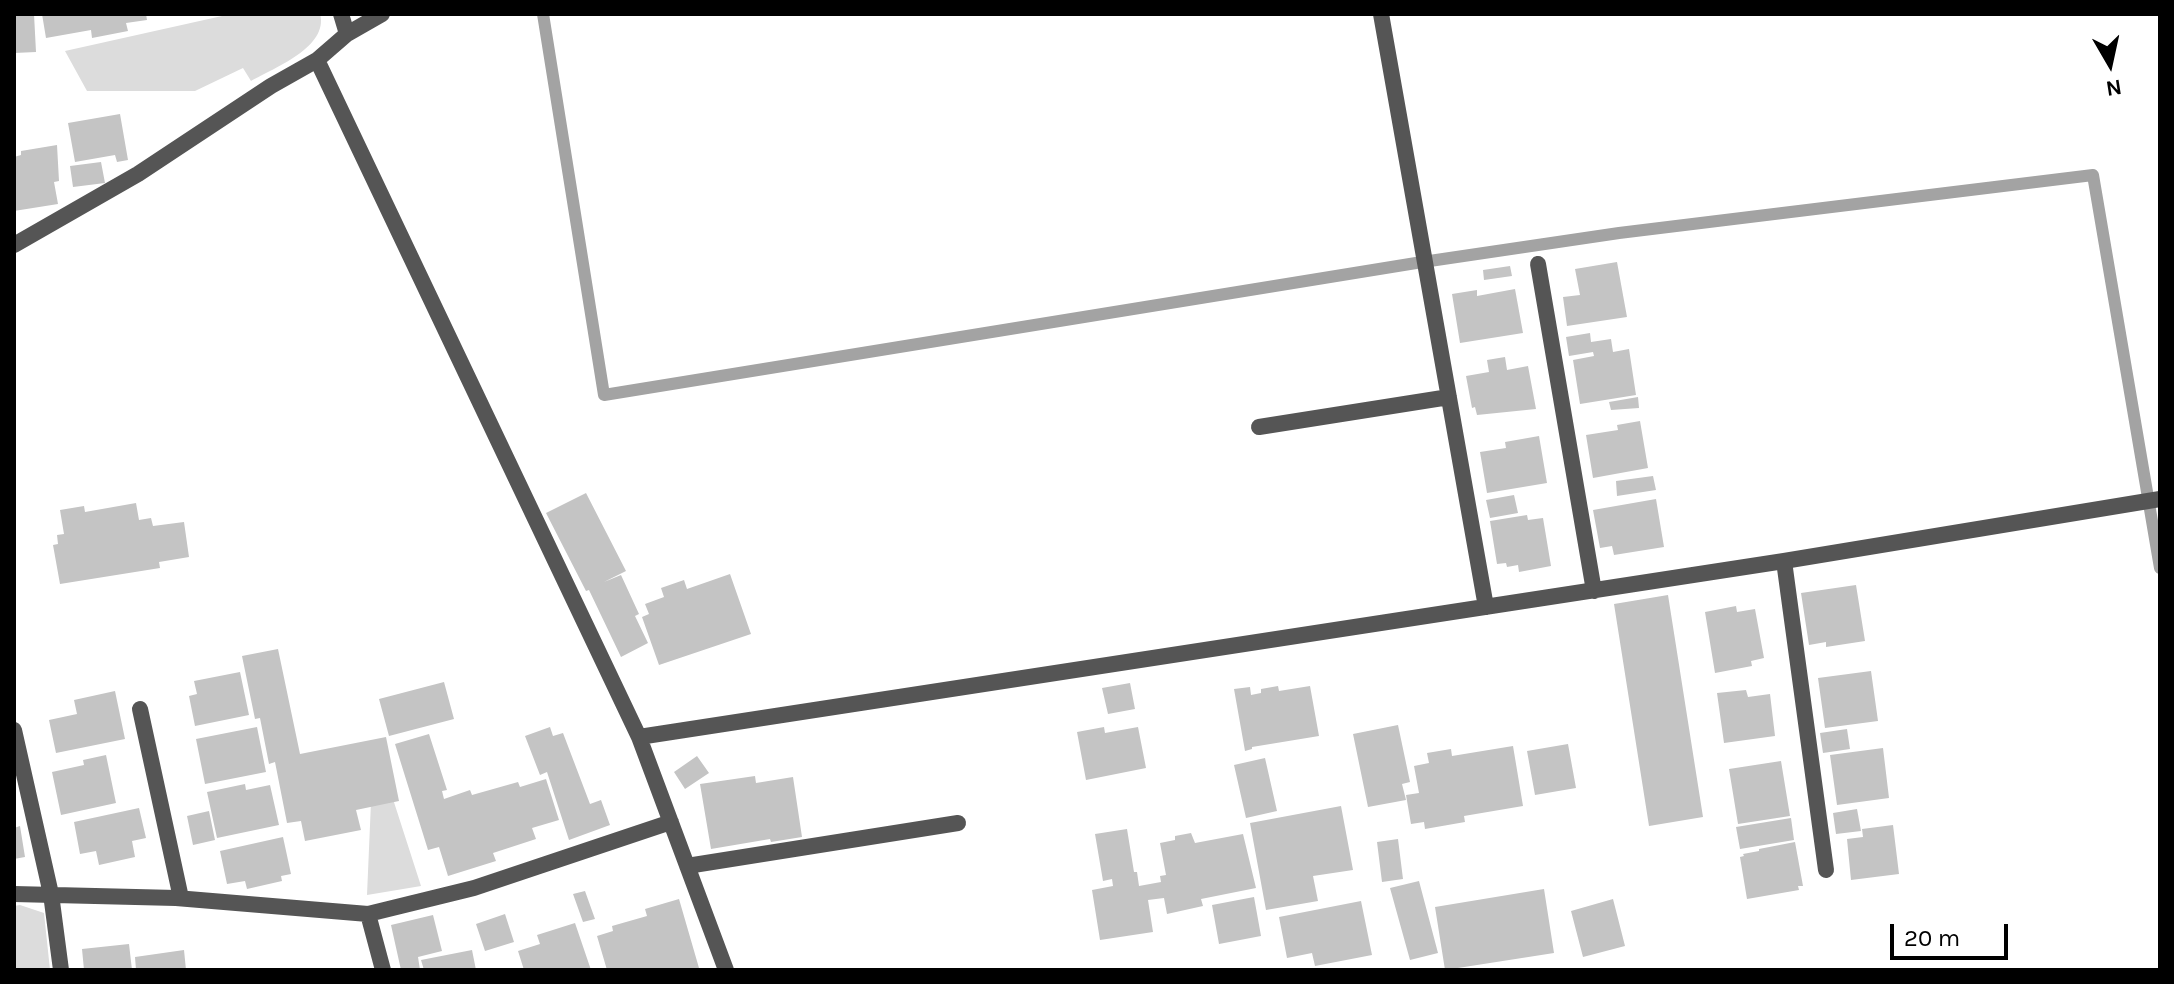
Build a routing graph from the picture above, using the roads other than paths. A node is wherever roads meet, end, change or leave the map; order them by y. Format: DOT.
graph roads {
  1 [pos="341,14"];
  2 [pos="382,14"];
  3 [pos="1381,14"];
  4 [pos="347,34"];
  5 [pos="317,60"];
  6 [pos="14,245"];
  7 [pos="1538,264"];
  8 [pos="1449,397"];
  9 [pos="1259,427"];
  10 [pos="2160,499"];
  11 [pos="1784,561"];
  12 [pos="1594,591"];
  13 [pos="1486,607"];
  14 [pos="140,709"];
  15 [pos="14,730"];
  16 [pos="639,737"];
  17 [pos="671,822"];
  18 [pos="958,823"];
  19 [pos="687,866"];
  20 [pos="1826,870"];
  21 [pos="14,894"];
  22 [pos="51,894"];
  23 [pos="181,898"];
  24 [pos="368,914"];
  25 [pos="61,970"];
  26 [pos="383,970"];
  27 [pos="726,970"];
  1 -- 4 [label="street"];
  2 -- 4 [label="street"];
  3 -- 8 [label="street"];
  4 -- 5 [label="street"];
  5 -- 6 [label="street"];
  5 -- 16 [label="street"];
  7 -- 12 [label="street"];
  8 -- 9 [label="street"];
  8 -- 13 [label="street"];
  10 -- 11 [label="street"];
  11 -- 12 [label="street"];
  11 -- 20 [label="street"];
  12 -- 13 [label="street"];
  13 -- 16 [label="street"];
  14 -- 23 [label="street"];
  15 -- 22 [label="street"];
  16 -- 17 [label="street"];
  17 -- 19 [label="street"];
  17 -- 24 [label="street"];
  18 -- 19 [label="street"];
  19 -- 27 [label="street"];
  21 -- 22 [label="street"];
  22 -- 23 [label="street"];
  22 -- 25 [label="street"];
  23 -- 24 [label="street"];
  24 -- 26 [label="street"];
}
